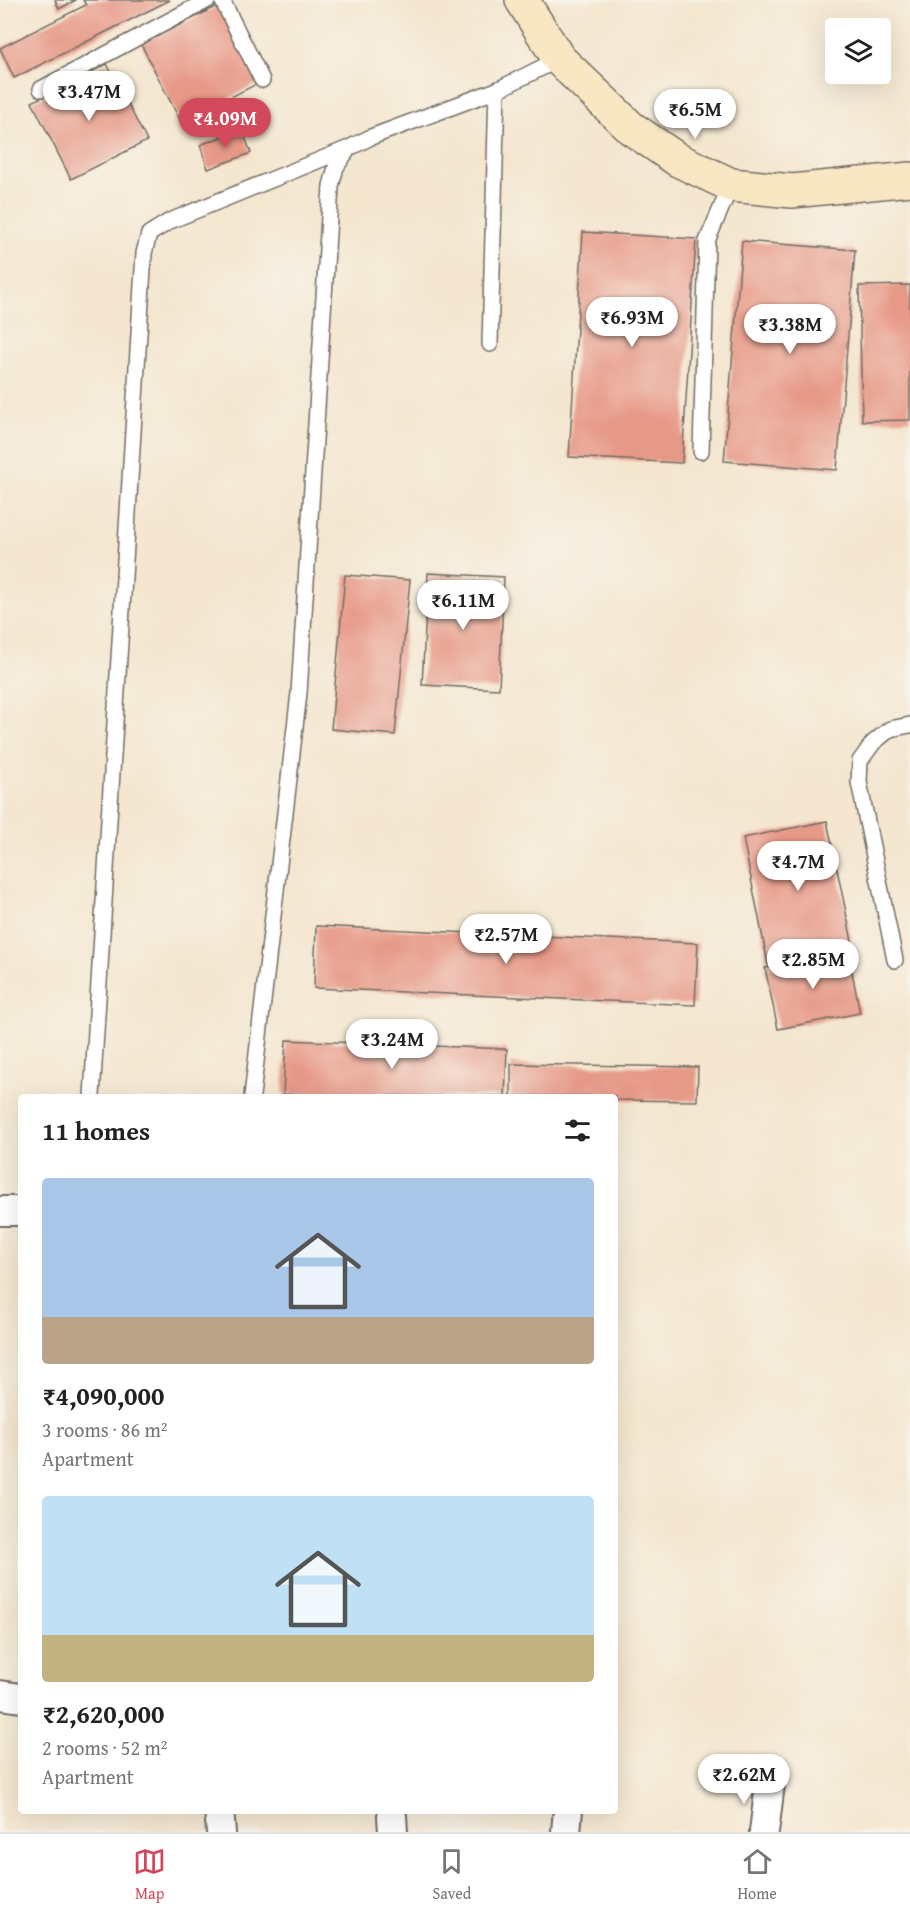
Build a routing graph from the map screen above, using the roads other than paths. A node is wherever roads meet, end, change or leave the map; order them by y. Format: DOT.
graph roads {
  1 [pos="208,0"];
  2 [pos="222,0"];
  3 [pos="522,0"];
  4 [pos="559,59"];
  5 [pos="262,80"];
  6 [pos="41,89"];
  7 [pos="496,90"];
  8 [pos="349,148"];
  9 [pos="910,179"];
  10 [pos="731,185"];
  11 [pos="490,344"];
  12 [pos="701,451"];
  13 [pos="910,725"];
  14 [pos="895,960"];
  15 [pos="92,1094"];
  16 [pos="252,1094"];
  17 [pos="18,1210"];
  18 [pos="0,1211"];
  19 [pos="0,1695"];
  20 [pos="18,1698"];
  21 [pos="770,1784"];
  22 [pos="219,1814"];
  23 [pos="568,1814"];
  24 [pos="221,1832"];
  25 [pos="566,1832"];
  26 [pos="764,1832"];
  1 -- 6 [label="lane"];
  2 -- 5 [label="lane"];
  3 -- 4 [label="street"];
  4 -- 7 [label="lane"];
  4 -- 10 [label="street"];
  7 -- 8 [label="lane"];
  7 -- 11 [label="lane"];
  8 -- 15 [label="lane"];
  8 -- 16 [label="lane"];
  9 -- 10 [label="street"];
  10 -- 12 [label="lane"];
  13 -- 14 [label="lane"];
  17 -- 18 [label="street"];
  19 -- 20 [label="street"];
  21 -- 26 [label="street"];
  22 -- 24 [label="street"];
  23 -- 25 [label="street"];
}
